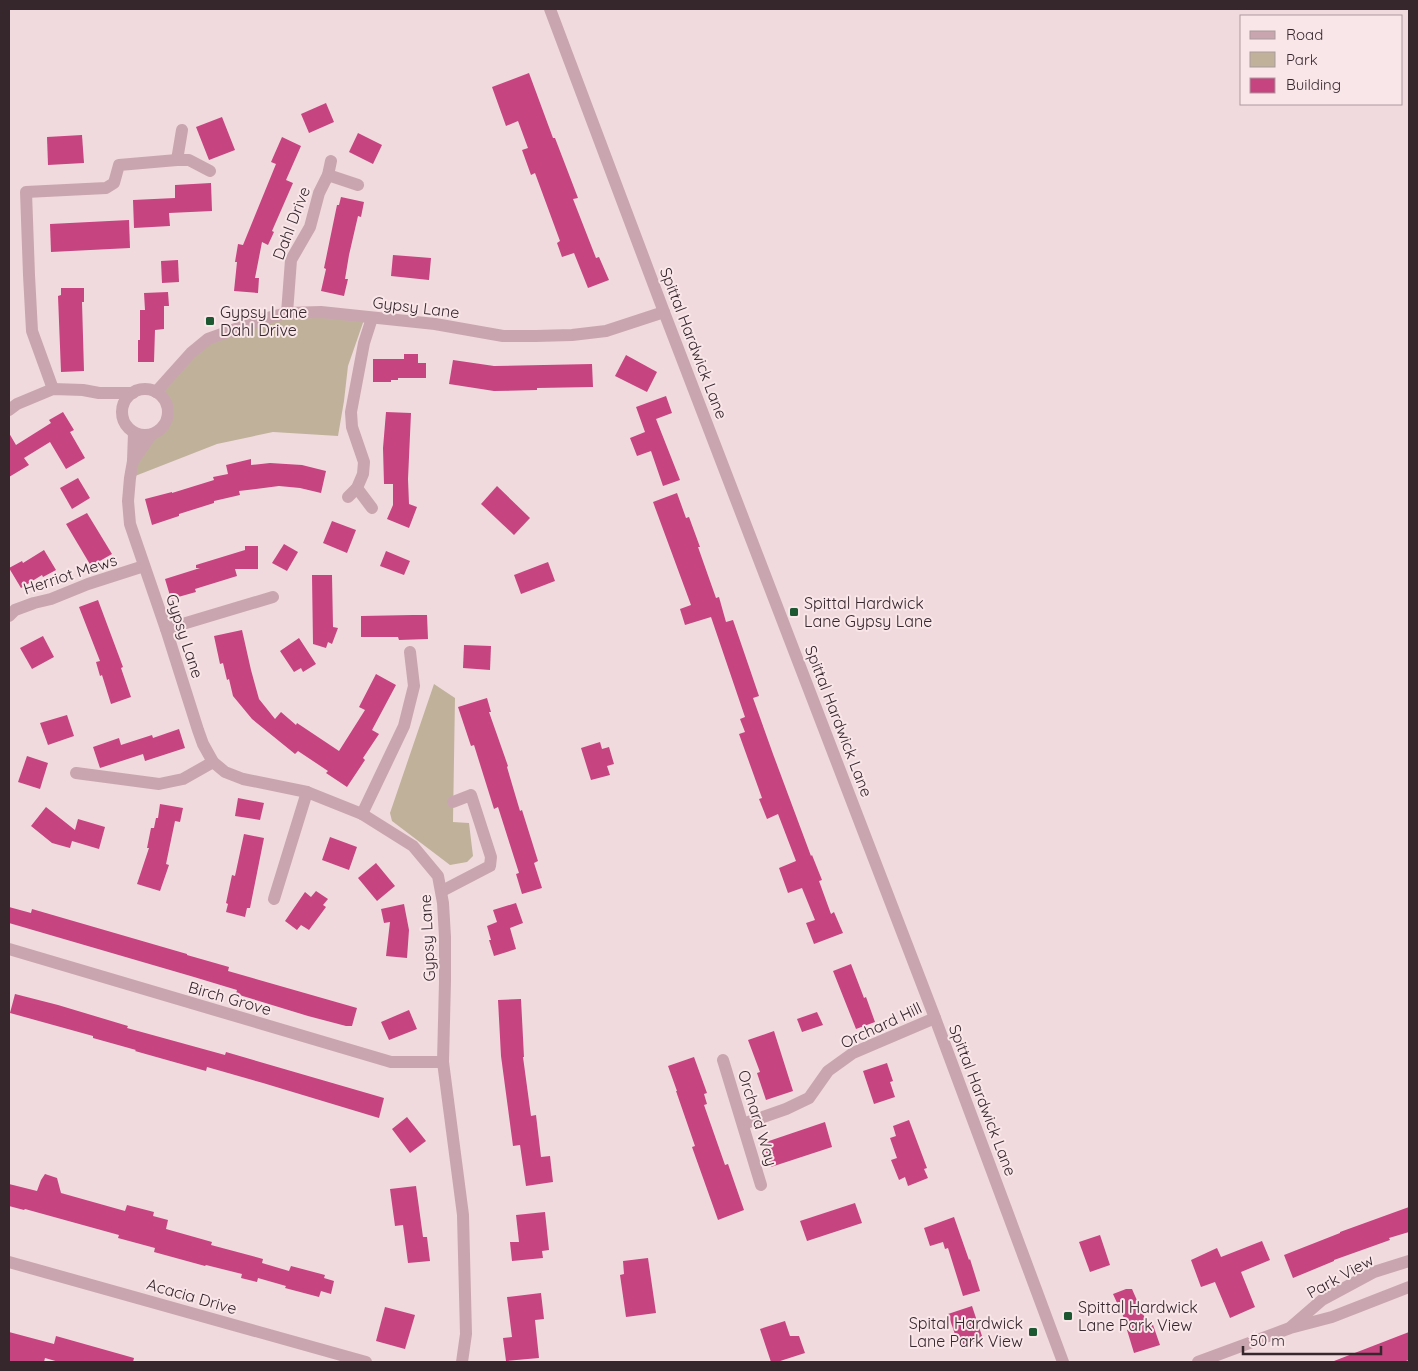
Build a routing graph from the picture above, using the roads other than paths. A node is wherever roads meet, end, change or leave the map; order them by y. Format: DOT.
graph roads {
  1 [pos="550,9"];
  2 [pos="182,130"];
  3 [pos="176,160"];
  4 [pos="330,161"];
  5 [pos="210,171"];
  6 [pos="328,175"];
  7 [pos="358,186"];
  8 [pos="664,312"];
  9 [pos="287,313"];
  10 [pos="372,318"];
  11 [pos="53,389"];
  12 [pos="156,392"];
  13 [pos="133,393"];
  14 [pos="99,394"];
  15 [pos="122,408"];
  16 [pos="9,410"];
  17 [pos="134,433"];
  18 [pos="152,435"];
  19 [pos="133,461"];
  20 [pos="372,508"];
  21 [pos="144,566"];
  22 [pos="273,597"];
  23 [pos="9,616"];
  24 [pos="166,629"];
  25 [pos="410,652"];
  26 [pos="213,762"];
  27 [pos="76,773"];
  28 [pos="307,792"];
  29 [pos="453,802"];
  30 [pos="362,814"];
  31 [pos="442,890"];
  32 [pos="274,899"];
  33 [pos="9,950"];
  34 [pos="935,1018"];
  35 [pos="723,1060"];
  36 [pos="443,1062"];
  37 [pos="743,1124"];
  38 [pos="761,1185"];
  39 [pos="1409,1261"];
  40 [pos="9,1262"];
  41 [pos="1409,1287"];
  42 [pos="1290,1328"];
  43 [pos="366,1362"];
  44 [pos="462,1362"];
  45 [pos="1063,1362"];
  46 [pos="1198,1362"];
  1 -- 8 [label="street, Spittal Hardwick Lane"];
  2 -- 3 [label="street"];
  3 -- 5 [label="street"];
  3 -- 11 [label="street"];
  4 -- 6 [label="street, Dahl Drive"];
  6 -- 7 [label="street, Dahl Drive"];
  6 -- 9 [label="street, Dahl Drive"];
  8 -- 10 [label="street, Gypsy Lane"];
  8 -- 34 [label="street, Spittal Hardwick Lane"];
  9 -- 10 [label="street, Gypsy Lane"];
  9 -- 12 [label="street, Gypsy Lane"];
  10 -- 20 [label="street"];
  11 -- 14 [label="street"];
  11 -- 16 [label="street"];
  12 -- 13 [label="street"];
  12 -- 18 [label="street"];
  13 -- 14 [label="street"];
  13 -- 15 [label="street"];
  14 -- 15 [label="street"];
  15 -- 17 [label="street"];
  17 -- 18 [label="street"];
  17 -- 19 [label="street, Gypsy Lane"];
  18 -- 19 [label="street, Gypsy Lane"];
  19 -- 21 [label="street, Gypsy Lane"];
  21 -- 23 [label="street, Herriot Mews"];
  21 -- 24 [label="street, Gypsy Lane"];
  22 -- 24 [label="street"];
  24 -- 26 [label="street, Gypsy Lane"];
  25 -- 30 [label="street"];
  26 -- 27 [label="street"];
  26 -- 28 [label="street, Gypsy Lane"];
  28 -- 30 [label="street, Gypsy Lane"];
  28 -- 32 [label="street"];
  29 -- 31 [label="street"];
  30 -- 31 [label="street, Gypsy Lane"];
  31 -- 36 [label="street, Gypsy Lane"];
  33 -- 36 [label="street, Birch Grove"];
  34 -- 37 [label="street, Orchard Hill"];
  34 -- 45 [label="street, Spittal Hardwick Lane"];
  35 -- 37 [label="street, Orchard Way"];
  36 -- 44 [label="street, Gypsy Lane"];
  37 -- 38 [label="street, Orchard Way"];
  39 -- 42 [label="street, Park View"];
  40 -- 43 [label="street, Acacia Drive"];
  41 -- 42 [label="street, Park View"];
  42 -- 46 [label="street, Park View"];
}
